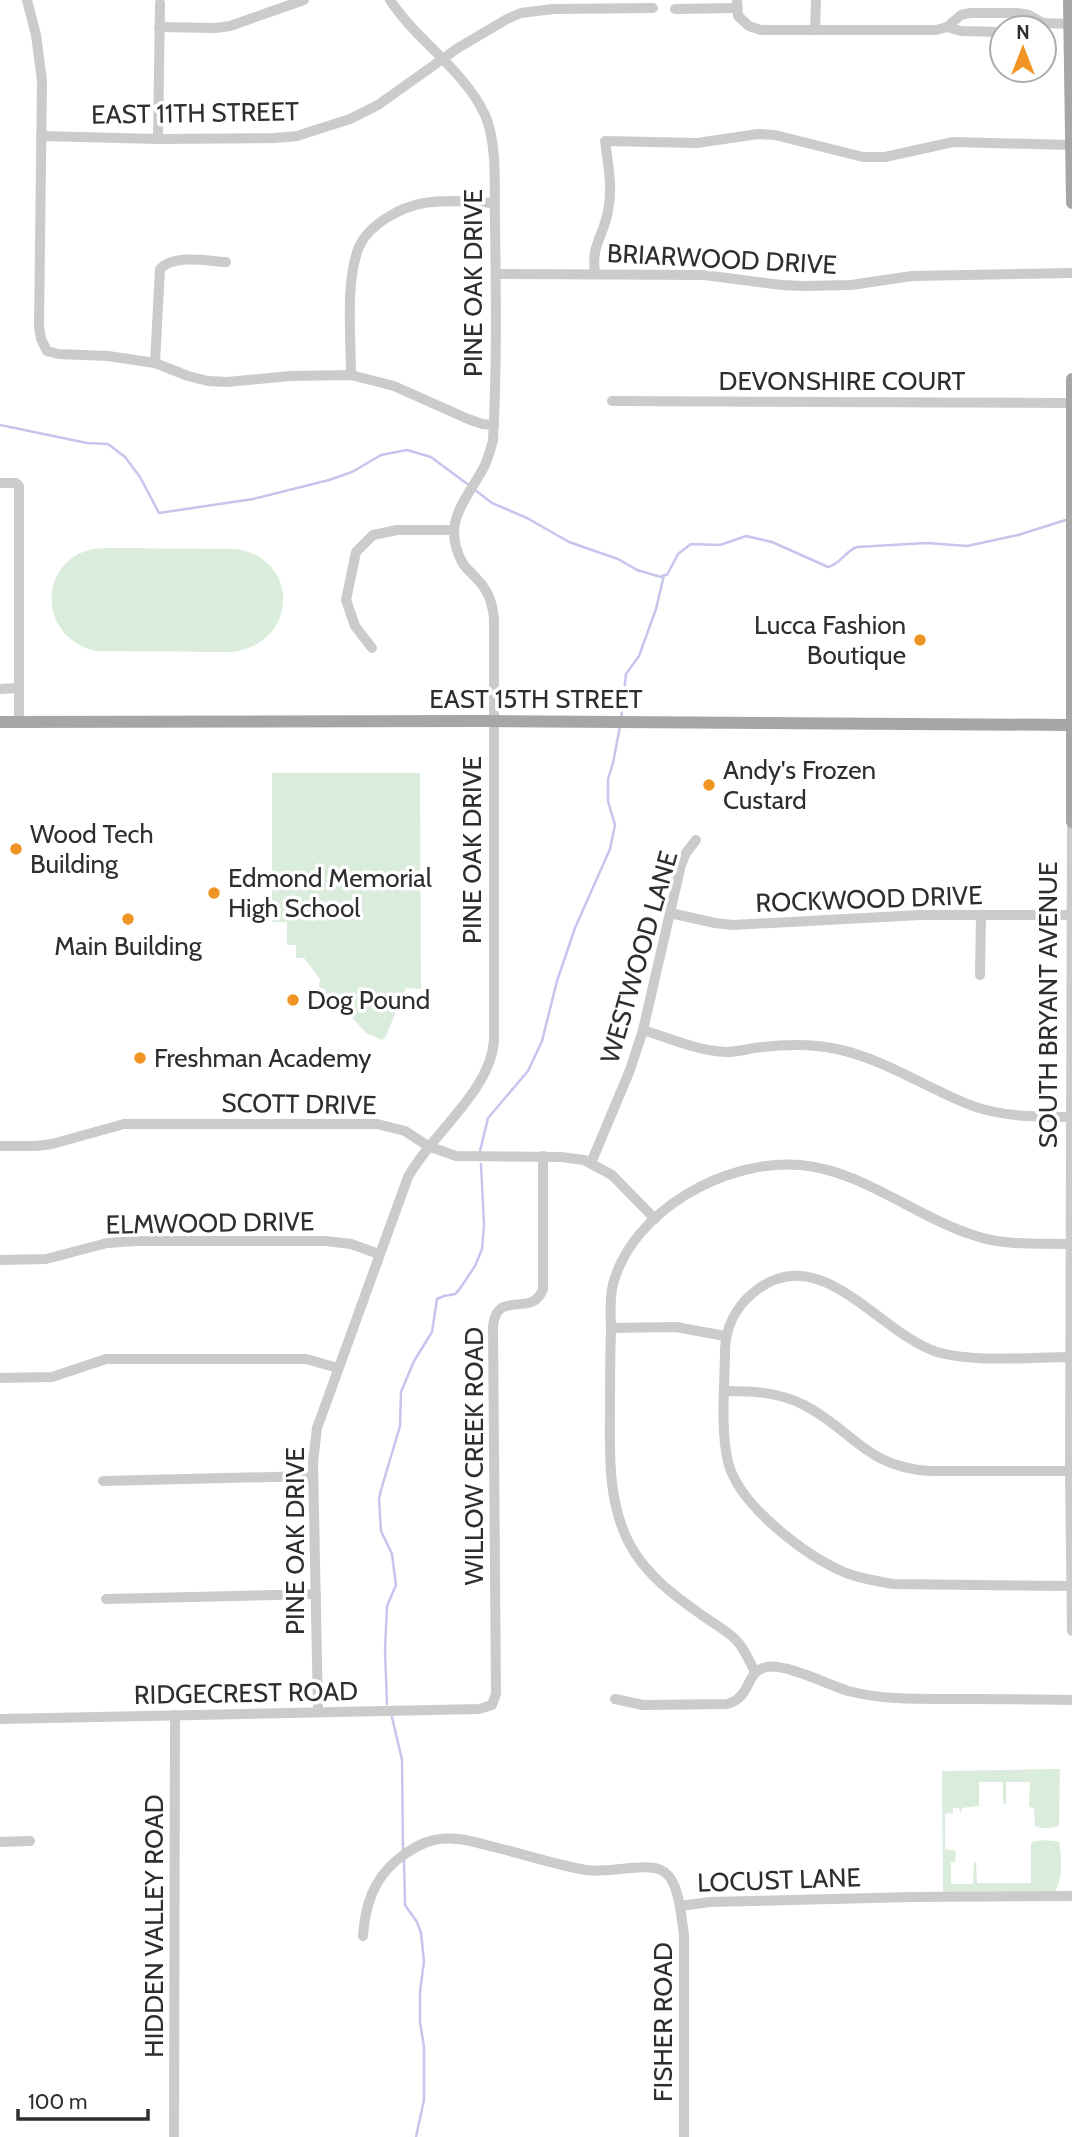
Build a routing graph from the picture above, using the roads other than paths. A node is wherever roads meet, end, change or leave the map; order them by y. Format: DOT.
graph roads {
  1 [pos="27,0"];
  2 [pos="304,0"];
  3 [pos="390,0"];
  4 [pos="816,0"];
  5 [pos="1069,0"];
  6 [pos="160,2"];
  7 [pos="737,4"];
  8 [pos="653,8"];
  9 [pos="675,9"];
  10 [pos="986,13"];
  11 [pos="1023,14"];
  12 [pos="1058,24"];
  13 [pos="1070,24"];
  14 [pos="159,27"];
  15 [pos="947,27"];
  16 [pos="815,30"];
  17 [pos="988,32"];
  18 [pos="441,59"];
  19 [pos="41,136"];
  20 [pos="158,139"];
  21 [pos="1071,145"];
  22 [pos="495,202"];
  23 [pos="1072,203"];
  24 [pos="226,262"];
  25 [pos="1072,273"];
  26 [pos="496,274"];
  27 [pos="596,274"];
  28 [pos="155,363"];
  29 [pos="351,375"];
  30 [pos="1072,379"];
  31 [pos="612,401"];
  32 [pos="1071,403"];
  33 [pos="494,425"];
  34 [pos="0,483"];
  35 [pos="1071,508"];
  36 [pos="1071,526"];
  37 [pos="454,530"];
  38 [pos="372,648"];
  39 [pos="18,688"];
  40 [pos="0,689"];
  41 [pos="494,721"];
  42 [pos="0,722"];
  43 [pos="19,722"];
  44 [pos="1071,725"];
  45 [pos="1072,822"];
  46 [pos="696,840"];
  47 [pos="670,913"];
  48 [pos="981,915"];
  49 [pos="1071,915"];
  50 [pos="980,975"];
  51 [pos="643,1030"];
  52 [pos="1070,1116"];
  53 [pos="0,1146"];
  54 [pos="429,1146"];
  55 [pos="543,1156"];
  56 [pos="591,1163"];
  57 [pos="1072,1169"];
  58 [pos="654,1219"];
  59 [pos="1071,1244"];
  60 [pos="379,1254"];
  61 [pos="0,1260"];
  62 [pos="611,1328"];
  63 [pos="725,1336"];
  64 [pos="1071,1357"];
  65 [pos="338,1368"];
  66 [pos="0,1378"];
  67 [pos="725,1391"];
  68 [pos="1071,1468"];
  69 [pos="313,1476"];
  70 [pos="103,1481"];
  71 [pos="1072,1586"];
  72 [pos="316,1594"];
  73 [pos="106,1599"];
  74 [pos="1072,1631"];
  75 [pos="755,1672"];
  76 [pos="615,1699"];
  77 [pos="1072,1700"];
  78 [pos="492,1705"];
  79 [pos="318,1712"];
  80 [pos="175,1715"];
  81 [pos="0,1719"];
  82 [pos="30,1841"];
  83 [pos="0,1842"];
  84 [pos="1072,1896"];
  85 [pos="681,1906"];
  86 [pos="363,1936"];
  87 [pos="174,2137"];
  88 [pos="684,2137"];
  1 -- 19 [label="street"];
  2 -- 14 [label="street"];
  3 -- 18 [label="street, PINE OAK DRIVE"];
  4 -- 16 [label="street"];
  5 -- 13 [label="main road"];
  6 -- 14 [label="street"];
  7 -- 9 [label="street"];
  7 -- 16 [label="street"];
  8 -- 18 [label="street, EAST 11TH STREET"];
  10 -- 11 [label="street"];
  10 -- 15 [label="street"];
  10 -- 17 [label="street"];
  12 -- 13 [label="street"];
  13 -- 21 [label="main road"];
  14 -- 20 [label="street"];
  15 -- 16 [label="street"];
  15 -- 17 [label="street"];
  18 -- 20 [label="street, EAST 11TH STREET"];
  18 -- 22 [label="street, PINE OAK DRIVE"];
  19 -- 20 [label="street, EAST 11TH STREET"];
  19 -- 28 [label="street"];
  21 -- 23 [label="main road"];
  21 -- 27 [label="street"];
  22 -- 26 [label="street, PINE OAK DRIVE"];
  22 -- 29 [label="street"];
  24 -- 28 [label="street"];
  25 -- 27 [label="street, BRIARWOOD DRIVE"];
  26 -- 27 [label="street, BRIARWOOD DRIVE"];
  26 -- 33 [label="street, PINE OAK DRIVE"];
  28 -- 29 [label="street"];
  29 -- 33 [label="street"];
  30 -- 32 [label="main road, SOUTH BRYANT AVENUE"];
  31 -- 32 [label="street, DEVONSHIRE COURT"];
  32 -- 35 [label="main road, SOUTH BRYANT AVENUE"];
  33 -- 37 [label="street, PINE OAK DRIVE"];
  34 -- 39 [label="street"];
  35 -- 36 [label="main road, SOUTH BRYANT AVENUE"];
  36 -- 44 [label="main road, SOUTH BRYANT AVENUE"];
  37 -- 38 [label="street"];
  37 -- 41 [label="street, PINE OAK DRIVE"];
  39 -- 40 [label="street"];
  39 -- 43 [label="street"];
  41 -- 43 [label="main road, EAST 15TH STREET"];
  41 -- 44 [label="main road, EAST 15TH STREET"];
  41 -- 54 [label="street, PINE OAK DRIVE"];
  42 -- 43 [label="main road, EAST 15TH STREET"];
  44 -- 45 [label="main road, SOUTH BRYANT AVENUE"];
  45 -- 49 [label="street, SOUTH BRYANT AVENUE"];
  46 -- 47 [label="street, WESTWOOD LANE"];
  47 -- 48 [label="street, ROCKWOOD DRIVE"];
  47 -- 51 [label="street, WESTWOOD LANE"];
  48 -- 49 [label="street, ROCKWOOD DRIVE"];
  48 -- 50 [label="street"];
  49 -- 52 [label="street, SOUTH BRYANT AVENUE"];
  51 -- 52 [label="street"];
  51 -- 56 [label="street, WESTWOOD LANE"];
  52 -- 57 [label="street, SOUTH BRYANT AVENUE"];
  53 -- 54 [label="street, SCOTT DRIVE"];
  54 -- 55 [label="street, SCOTT DRIVE"];
  54 -- 60 [label="street, PINE OAK DRIVE"];
  55 -- 56 [label="street, SCOTT DRIVE"];
  55 -- 78 [label="street, WILLOW CREEK ROAD"];
  56 -- 58 [label="street, SCOTT DRIVE"];
  57 -- 59 [label="street, SOUTH BRYANT AVENUE"];
  58 -- 59 [label="street"];
  58 -- 62 [label="street"];
  59 -- 64 [label="street, SOUTH BRYANT AVENUE"];
  60 -- 61 [label="street, ELMWOOD DRIVE"];
  60 -- 65 [label="street, PINE OAK DRIVE"];
  62 -- 63 [label="street"];
  62 -- 75 [label="street"];
  63 -- 64 [label="street"];
  63 -- 67 [label="street"];
  64 -- 68 [label="street, SOUTH BRYANT AVENUE"];
  65 -- 66 [label="street"];
  65 -- 69 [label="street, PINE OAK DRIVE"];
  67 -- 68 [label="street"];
  67 -- 71 [label="street"];
  68 -- 71 [label="street, SOUTH BRYANT AVENUE"];
  69 -- 70 [label="street"];
  69 -- 72 [label="street, PINE OAK DRIVE"];
  71 -- 74 [label="street, SOUTH BRYANT AVENUE"];
  72 -- 73 [label="street"];
  72 -- 79 [label="street, PINE OAK DRIVE"];
  75 -- 76 [label="street"];
  75 -- 77 [label="street"];
  78 -- 79 [label="street, RIDGECREST ROAD"];
  79 -- 80 [label="street, RIDGECREST ROAD"];
  80 -- 81 [label="street, RIDGECREST ROAD"];
  80 -- 87 [label="street, HIDDEN VALLEY ROAD"];
  82 -- 83 [label="street"];
  84 -- 85 [label="street, LOCUST LANE"];
  85 -- 86 [label="street, LOCUST LANE"];
  85 -- 88 [label="street, FISHER ROAD"];
}
